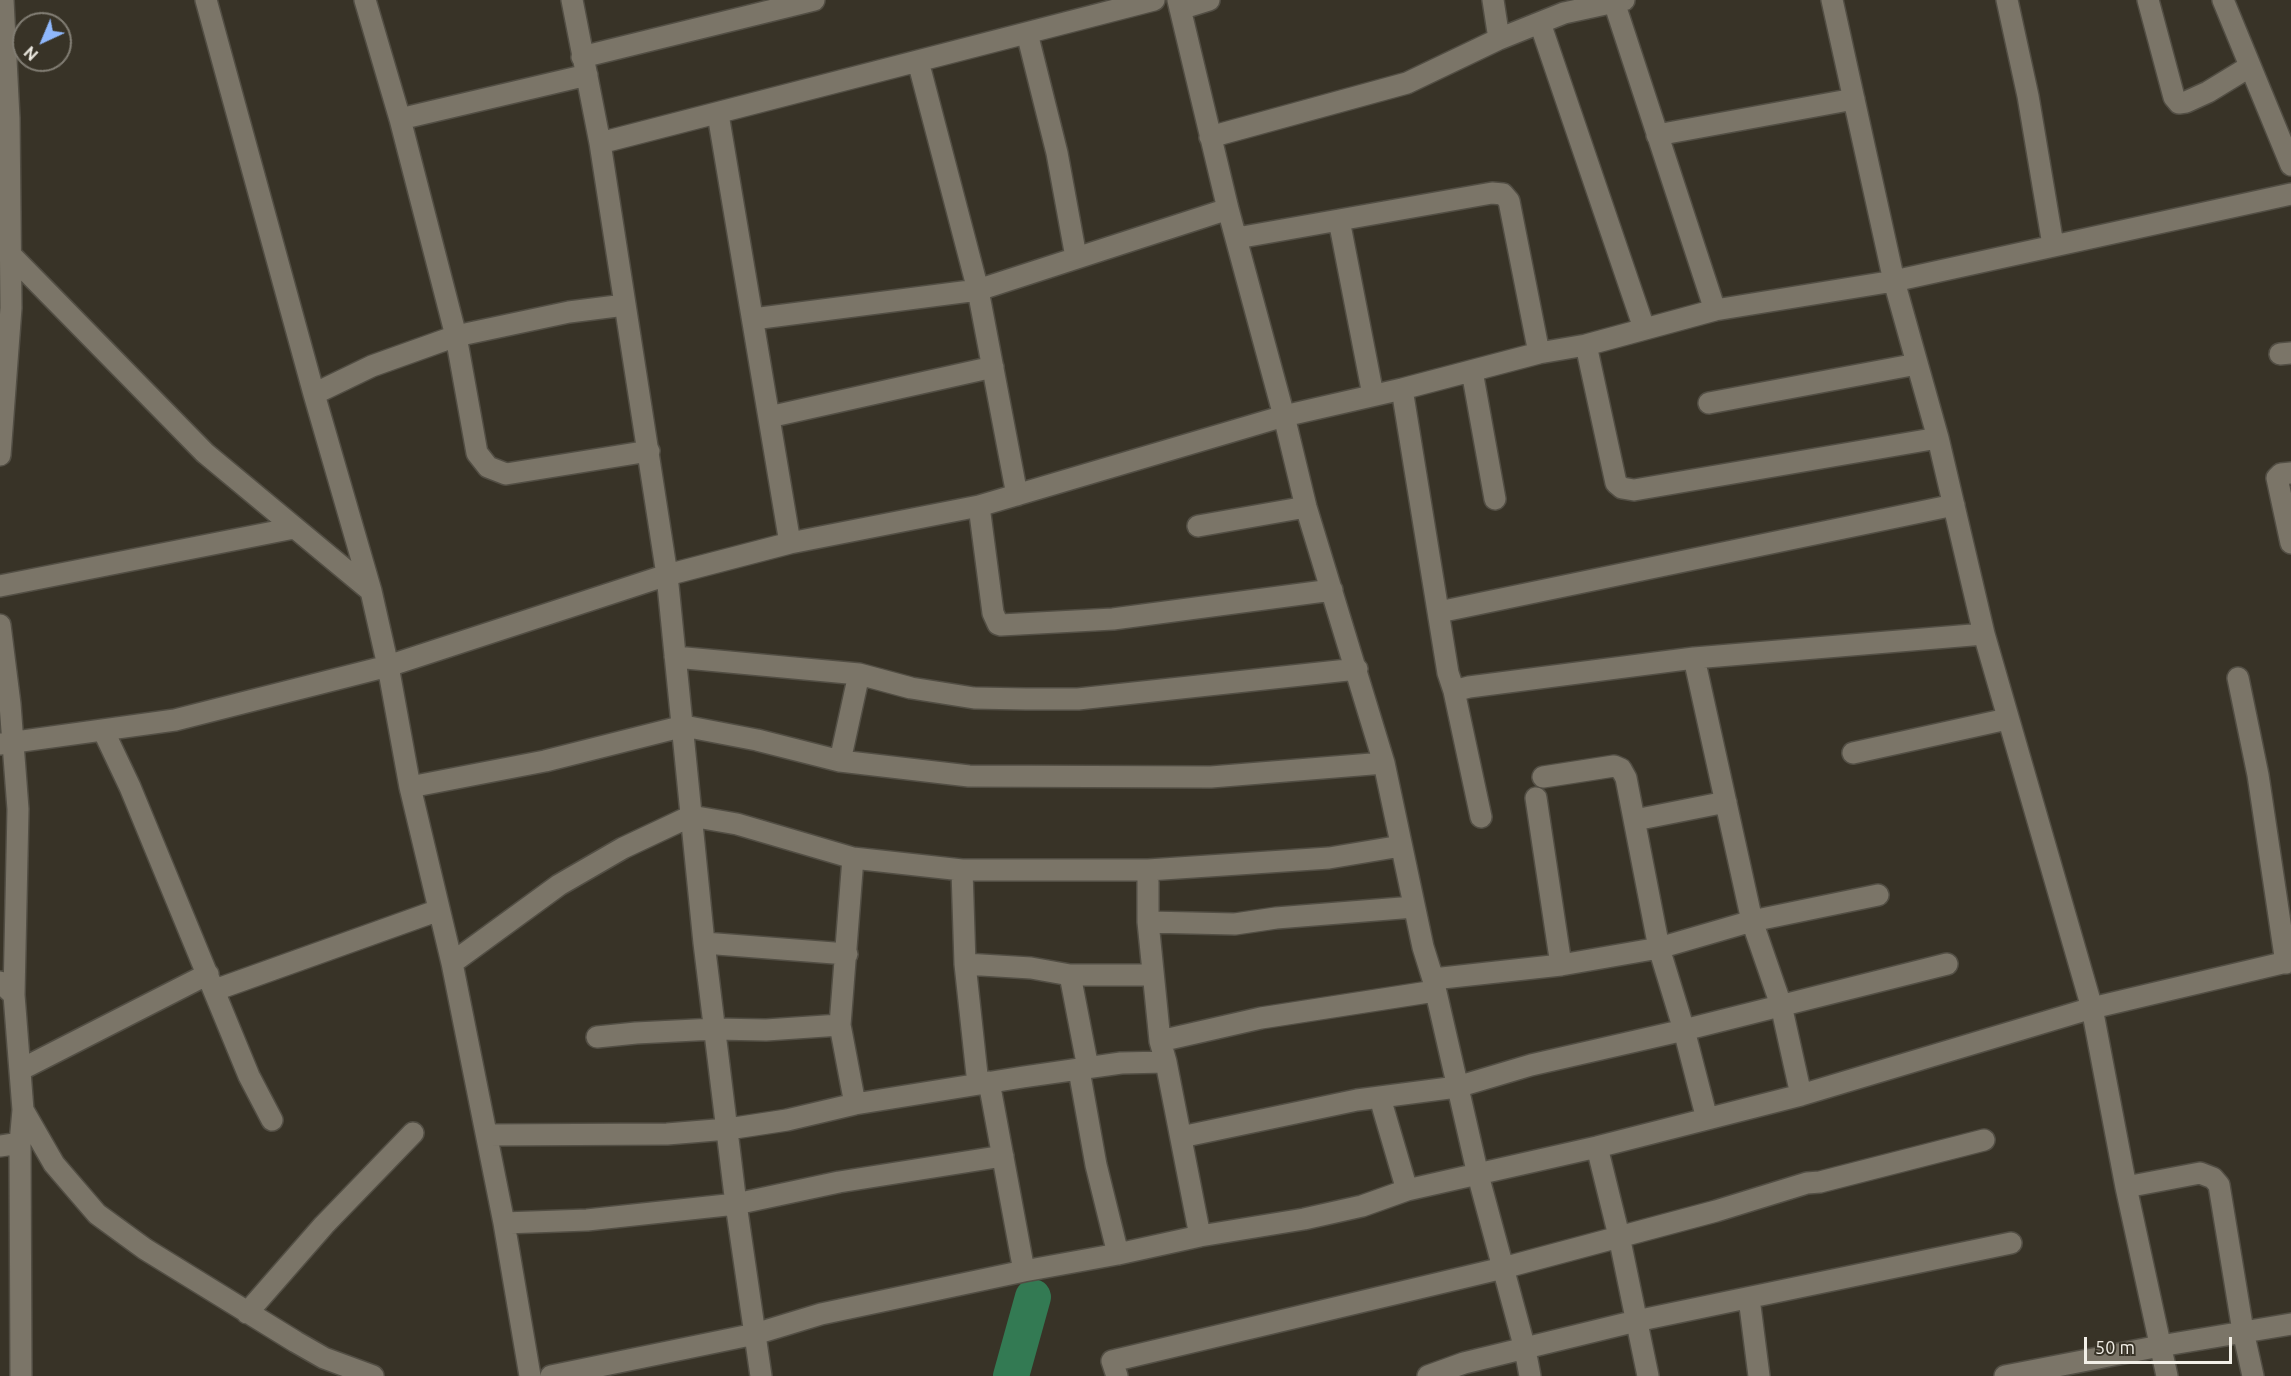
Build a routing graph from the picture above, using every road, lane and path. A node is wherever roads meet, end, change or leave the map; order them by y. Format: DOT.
graph roads {
  1 [pos="3,0"];
  2 [pos="206,0"];
  3 [pos="365,0"];
  4 [pos="572,0"];
  5 [pos="814,0"];
  6 [pos="1155,0"];
  7 [pos="1209,0"];
  8 [pos="1493,0"];
  9 [pos="1832,0"];
  10 [pos="2007,0"];
  11 [pos="2148,0"];
  12 [pos="2223,0"];
  13 [pos="1619,1"];
  14 [pos="1179,4"];
  15 [pos="1540,23"];
  16 [pos="1027,33"];
  17 [pos="1499,39"];
  18 [pos="918,61"];
  19 [pos="585,66"];
  20 [pos="2250,67"];
  21 [pos="1854,99"];
  22 [pos="718,114"];
  23 [pos="400,118"];
  24 [pos="1657,135"];
  25 [pos="1210,138"];
  26 [pos="600,143"];
  27 [pos="2291,165"];
  28 [pos="2291,194"];
  29 [pos="1228,209"];
  30 [pos="1339,220"];
  31 [pos="1237,238"];
  32 [pos="2053,245"];
  33 [pos="5,250"];
  34 [pos="1076,257"];
  35 [pos="1894,281"];
  36 [pos="978,290"];
  37 [pos="625,305"];
  38 [pos="6,307"];
  39 [pos="1715,310"];
  40 [pos="753,319"];
  41 [pos="1644,328"];
  42 [pos="456,336"];
  43 [pos="1586,345"];
  44 [pos="1539,353"];
  45 [pos="1917,364"];
  46 [pos="993,367"];
  47 [pos="1472,371"];
  48 [pos="1402,389"];
  49 [pos="314,394"];
  50 [pos="1373,395"];
  51 [pos="1709,403"];
  52 [pos="1284,416"];
  53 [pos="769,417"];
  54 [pos="1938,438"];
  55 [pos="649,451"];
  56 [pos="0,455"];
  57 [pos="2291,473"];
  58 [pos="1017,495"];
  59 [pos="1495,499"];
  60 [pos="1954,505"];
  61 [pos="979,506"];
  62 [pos="1306,507"];
  63 [pos="1198,526"];
  64 [pos="294,528"];
  65 [pos="790,543"];
  66 [pos="2291,543"];
  67 [pos="667,575"];
  68 [pos="0,586"];
  69 [pos="1332,590"];
  70 [pos="371,591"];
  71 [pos="1439,612"];
  72 [pos="0,625"];
  73 [pos="1984,634"];
  74 [pos="675,657"];
  75 [pos="1694,658"];
  76 [pos="388,666"];
  77 [pos="1357,669"];
  78 [pos="859,674"];
  79 [pos="2238,678"];
  80 [pos="1454,691"];
  81 [pos="2007,719"];
  82 [pos="684,726"];
  83 [pos="104,730"];
  84 [pos="6,743"];
  85 [pos="1853,753"];
  86 [pos="840,761"];
  87 [pos="1384,763"];
  88 [pos="1543,777"];
  89 [pos="410,787"];
  90 [pos="1536,798"];
  91 [pos="1726,802"];
  92 [pos="691,816"];
  93 [pos="1481,817"];
  94 [pos="1635,820"];
  95 [pos="1401,846"];
  96 [pos="853,858"];
  97 [pos="962,870"];
  98 [pos="1148,870"];
  99 [pos="1878,895"];
  100 [pos="1414,907"];
  101 [pos="439,910"];
  102 [pos="1752,921"];
  103 [pos="1148,922"];
  104 [pos="704,943"];
  105 [pos="1659,948"];
  106 [pos="847,954"];
  107 [pos="2289,962"];
  108 [pos="452,963"];
  109 [pos="965,964"];
  110 [pos="1947,964"];
  111 [pos="1561,965"];
  112 [pos="1071,975"];
  113 [pos="1153,975"];
  114 [pos="211,982"];
  115 [pos="1434,985"];
  116 [pos="7,988"];
  117 [pos="1781,1005"];
  118 [pos="2091,1008"];
  119 [pos="840,1025"];
  120 [pos="715,1029"];
  121 [pos="1684,1030"];
  122 [pos="597,1038"];
  123 [pos="1160,1041"];
  124 [pos="1166,1062"];
  125 [pos="1084,1069"];
  126 [pos="20,1070"];
  127 [pos="983,1083"];
  128 [pos="1457,1087"];
  129 [pos="1801,1095"];
  130 [pos="1380,1098"];
  131 [pos="855,1104"];
  132 [pos="23,1110"];
  133 [pos="272,1119"];
  134 [pos="1707,1119"];
  135 [pos="728,1129"];
  136 [pos="412,1133"];
  137 [pos="487,1135"];
  138 [pos="1181,1137"];
  139 [pos="1984,1140"];
  140 [pos="10,1144"];
  141 [pos="1597,1147"];
  142 [pos="1004,1156"];
  143 [pos="1478,1175"];
  144 [pos="2126,1187"];
  145 [pos="1407,1190"];
  146 [pos="736,1204"];
  147 [pos="504,1223"];
  148 [pos="1200,1236"];
  149 [pos="1619,1236"];
  150 [pos="2011,1243"];
  151 [pos="1118,1254"];
  152 [pos="1503,1268"];
  153 [pos="1024,1271"];
  154 [pos="10,1279"];
  155 [pos="1749,1298"];
  156 [pos="247,1313"];
  157 [pos="1636,1321"];
  158 [pos="2291,1324"];
  159 [pos="2243,1331"];
  160 [pos="755,1334"];
  161 [pos="2160,1346"];
  162 [pos="1525,1349"];
  163 [pos="21,1376"];
  164 [pos="373,1376"];
  165 [pos="530,1376"];
  166 [pos="551,1376"];
  167 [pos="761,1376"];
  168 [pos="1117,1376"];
  169 [pos="1428,1376"];
  170 [pos="1530,1376"];
  171 [pos="1648,1376"];
  172 [pos="1759,1376"];
  173 [pos="2005,1376"];
  174 [pos="2167,1376"];
  175 [pos="2253,1376"];
  1 -- 33 [label="street"];
  2 -- 49 [label="street"];
  3 -- 23 [label="street"];
  4 -- 19 [label="street"];
  5 -- 19 [label="street"];
  6 -- 16 [label="street"];
  7 -- 14 [label="street"];
  8 -- 17 [label="street"];
  9 -- 21 [label="street"];
  10 -- 32 [label="street"];
  11 -- 20 [label="street"];
  12 -- 20 [label="street"];
  13 -- 15 [label="street"];
  13 -- 24 [label="street"];
  14 -- 25 [label="street"];
  15 -- 17 [label="street"];
  15 -- 41 [label="street"];
  16 -- 18 [label="street"];
  16 -- 34 [label="street"];
  17 -- 25 [label="street"];
  18 -- 22 [label="street"];
  18 -- 36 [label="street"];
  19 -- 23 [label="street"];
  19 -- 26 [label="street"];
  20 -- 27 [label="street"];
  21 -- 24 [label="street"];
  21 -- 35 [label="street"];
  22 -- 26 [label="street"];
  22 -- 40 [label="street"];
  23 -- 42 [label="street"];
  24 -- 39 [label="street"];
  25 -- 29 [label="street"];
  26 -- 37 [label="street"];
  28 -- 32 [label="street"];
  29 -- 31 [label="street"];
  29 -- 34 [label="street"];
  30 -- 31 [label="street"];
  30 -- 44 [label="street"];
  30 -- 50 [label="street"];
  31 -- 52 [label="street"];
  32 -- 35 [label="street"];
  33 -- 38 [label="street"];
  33 -- 64 [label="street"];
  34 -- 36 [label="street"];
  35 -- 39 [label="street"];
  35 -- 45 [label="street"];
  36 -- 40 [label="street"];
  36 -- 46 [label="street"];
  37 -- 42 [label="street"];
  37 -- 55 [label="street"];
  38 -- 56 [label="street"];
  39 -- 41 [label="street"];
  40 -- 53 [label="street"];
  41 -- 43 [label="street"];
  42 -- 49 [label="street"];
  42 -- 55 [label="street"];
  43 -- 44 [label="street"];
  43 -- 54 [label="street"];
  44 -- 47 [label="street"];
  45 -- 51 [label="street"];
  45 -- 54 [label="street"];
  46 -- 53 [label="street"];
  46 -- 58 [label="street"];
  47 -- 48 [label="street"];
  47 -- 59 [label="street"];
  48 -- 50 [label="street"];
  48 -- 71 [label="street"];
  49 -- 70 [label="street"];
  50 -- 52 [label="street"];
  52 -- 58 [label="street"];
  52 -- 62 [label="street"];
  53 -- 65 [label="street"];
  54 -- 60 [label="street"];
  55 -- 67 [label="street"];
  57 -- 66 [label="street"];
  58 -- 61 [label="street"];
  60 -- 71 [label="street"];
  60 -- 73 [label="street"];
  61 -- 65 [label="street"];
  61 -- 69 [label="street"];
  62 -- 63 [label="street"];
  62 -- 69 [label="street"];
  64 -- 68 [label="street"];
  64 -- 70 [label="street"];
  65 -- 67 [label="street"];
  67 -- 74 [label="street"];
  67 -- 76 [label="street"];
  69 -- 77 [label="street"];
  70 -- 76 [label="street"];
  71 -- 80 [label="street"];
  72 -- 84 [label="street"];
  73 -- 75 [label="street"];
  73 -- 81 [label="street"];
  74 -- 78 [label="street"];
  74 -- 82 [label="street"];
  75 -- 80 [label="street"];
  75 -- 91 [label="street"];
  76 -- 83 [label="street"];
  76 -- 89 [label="street"];
  77 -- 78 [label="street"];
  77 -- 87 [label="street"];
  78 -- 86 [label="street"];
  79 -- 107 [label="street"];
  80 -- 93 [label="street"];
  81 -- 85 [label="street"];
  81 -- 118 [label="street"];
  82 -- 86 [label="street"];
  82 -- 89 [label="street"];
  82 -- 92 [label="street"];
  83 -- 84 [label="street"];
  83 -- 114 [label="street"];
  84 -- 116 [label="street"];
  86 -- 87 [label="street"];
  87 -- 95 [label="street"];
  88 -- 94 [label="street"];
  89 -- 101 [label="street"];
  90 -- 111 [label="street"];
  91 -- 94 [label="street"];
  91 -- 102 [label="street"];
  92 -- 96 [label="street"];
  92 -- 104 [label="street"];
  92 -- 108 [label="street"];
  94 -- 105 [label="street"];
  95 -- 98 [label="street"];
  95 -- 100 [label="street"];
  96 -- 97 [label="street"];
  96 -- 106 [label="street"];
  97 -- 98 [label="street"];
  97 -- 109 [label="street"];
  98 -- 103 [label="street"];
  99 -- 102 [label="street"];
  100 -- 103 [label="street"];
  100 -- 115 [label="street"];
  101 -- 108 [label="street"];
  101 -- 114 [label="street"];
  102 -- 105 [label="street"];
  102 -- 117 [label="street"];
  103 -- 113 [label="street"];
  104 -- 106 [label="street"];
  104 -- 120 [label="street"];
  105 -- 111 [label="street"];
  105 -- 121 [label="street"];
  106 -- 119 [label="street"];
  107 -- 118 [label="street"];
  108 -- 137 [label="street"];
  109 -- 112 [label="street"];
  109 -- 127 [label="street"];
  110 -- 117 [label="street"];
  111 -- 115 [label="street"];
  112 -- 113 [label="street"];
  112 -- 125 [label="street"];
  113 -- 123 [label="street"];
  114 -- 126 [label="street"];
  114 -- 133 [label="street"];
  115 -- 123 [label="street"];
  115 -- 128 [label="street"];
  116 -- 126 [label="street"];
  117 -- 121 [label="street"];
  117 -- 129 [label="street"];
  118 -- 129 [label="street"];
  118 -- 144 [label="street"];
  119 -- 120 [label="street"];
  119 -- 131 [label="street"];
  120 -- 122 [label="street"];
  120 -- 135 [label="street"];
  121 -- 128 [label="street"];
  121 -- 134 [label="street"];
  123 -- 124 [label="street"];
  124 -- 125 [label="street"];
  124 -- 138 [label="street"];
  125 -- 127 [label="street"];
  125 -- 151 [label="street"];
  126 -- 132 [label="street"];
  127 -- 131 [label="street"];
  127 -- 142 [label="street"];
  128 -- 130 [label="street"];
  128 -- 143 [label="street"];
  129 -- 134 [label="street"];
  130 -- 138 [label="street"];
  130 -- 145 [label="street"];
  131 -- 135 [label="street"];
  132 -- 140 [label="street"];
  132 -- 156 [label="street"];
  134 -- 141 [label="street"];
  135 -- 137 [label="street"];
  135 -- 146 [label="street"];
  136 -- 156 [label="street"];
  137 -- 147 [label="street"];
  138 -- 148 [label="street"];
  139 -- 149 [label="street"];
  140 -- 154 [label="street"];
  141 -- 143 [label="street"];
  141 -- 149 [label="street"];
  142 -- 146 [label="street"];
  142 -- 153 [label="street"];
  143 -- 145 [label="street"];
  143 -- 152 [label="street"];
  144 -- 159 [label="street"];
  144 -- 161 [label="street"];
  145 -- 148 [label="street"];
  146 -- 147 [label="street"];
  146 -- 160 [label="street"];
  147 -- 165 [label="street"];
  148 -- 151 [label="street"];
  149 -- 152 [label="street"];
  149 -- 157 [label="street"];
  150 -- 155 [label="street"];
  151 -- 153 [label="street"];
  152 -- 162 [label="street"];
  152 -- 168 [label="street"];
  153 -- 160 [label="street"];
  154 -- 163 [label="street"];
  155 -- 157 [label="street"];
  155 -- 172 [label="street"];
  156 -- 164 [label="street"];
  157 -- 162 [label="street"];
  157 -- 171 [label="street"];
  158 -- 159 [label="street"];
  159 -- 161 [label="street"];
  159 -- 175 [label="street"];
  160 -- 166 [label="street"];
  160 -- 167 [label="street"];
  161 -- 173 [label="street"];
  161 -- 174 [label="street"];
  162 -- 169 [label="street"];
  162 -- 170 [label="street"];
}
